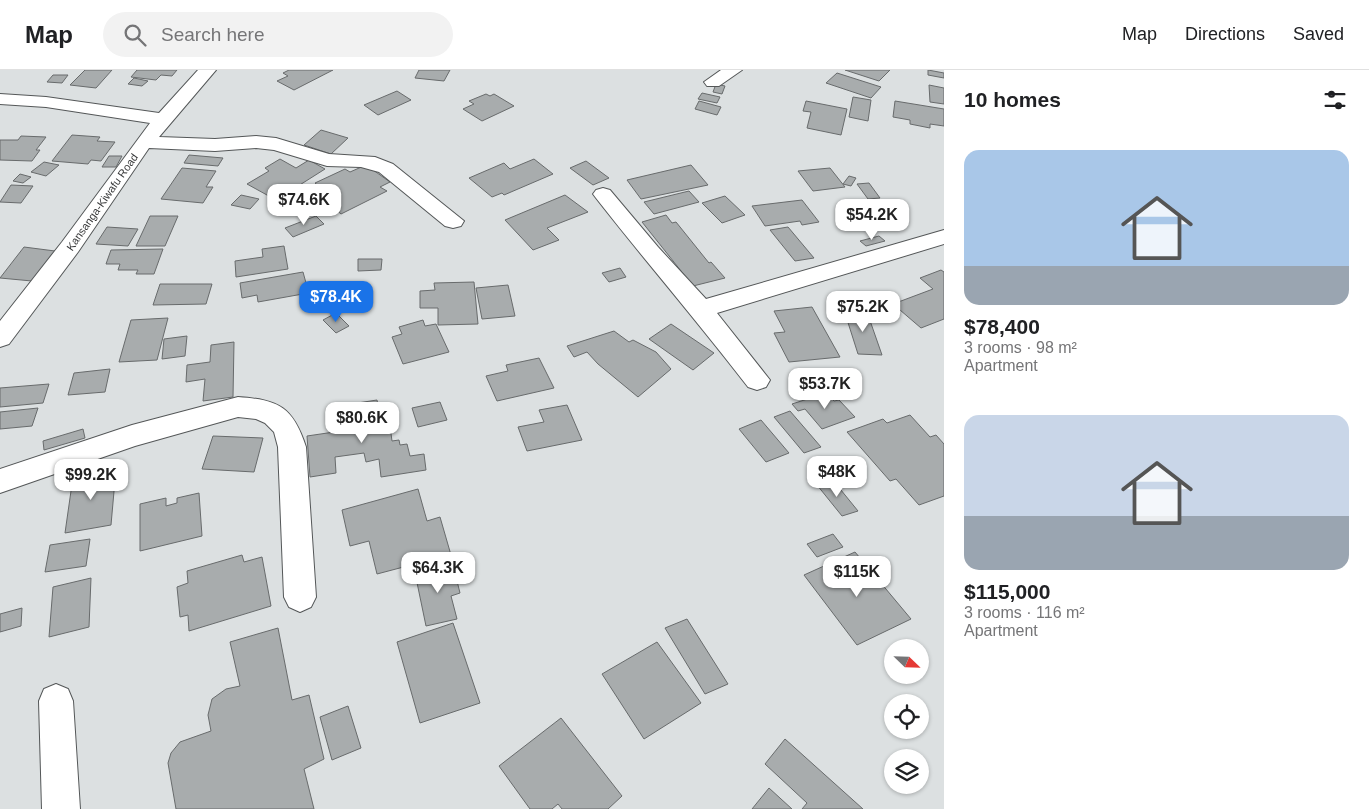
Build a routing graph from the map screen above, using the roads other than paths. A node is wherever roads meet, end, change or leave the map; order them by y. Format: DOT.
graph roads {
  1 [pos="207,70"];
  2 [pos="732,70"];
  3 [pos="712,82"];
  4 [pos="0,99"];
  5 [pos="165,120"];
  6 [pos="144,142"];
  7 [pos="603,194"];
  8 [pos="453,221"];
  9 [pos="944,237"];
  10 [pos="701,309"];
  11 [pos="0,338"];
  12 [pos="757,380"];
  13 [pos="0,481"];
  14 [pos="300,598"];
  15 [pos="56,701"];
  16 [pos="61,809"];
  1 -- 5 [label="street, Kansanga-Kiwafu Road"];
  2 -- 3 [label="street"];
  4 -- 5 [label="street"];
  5 -- 6 [label="street, Kansanga-Kiwafu Road"];
  6 -- 8 [label="street"];
  6 -- 11 [label="street, Kansanga-Kiwafu Road"];
  7 -- 10 [label="street"];
  9 -- 10 [label="street"];
  10 -- 12 [label="street"];
  13 -- 14 [label="street"];
  15 -- 16 [label="street"];
}
